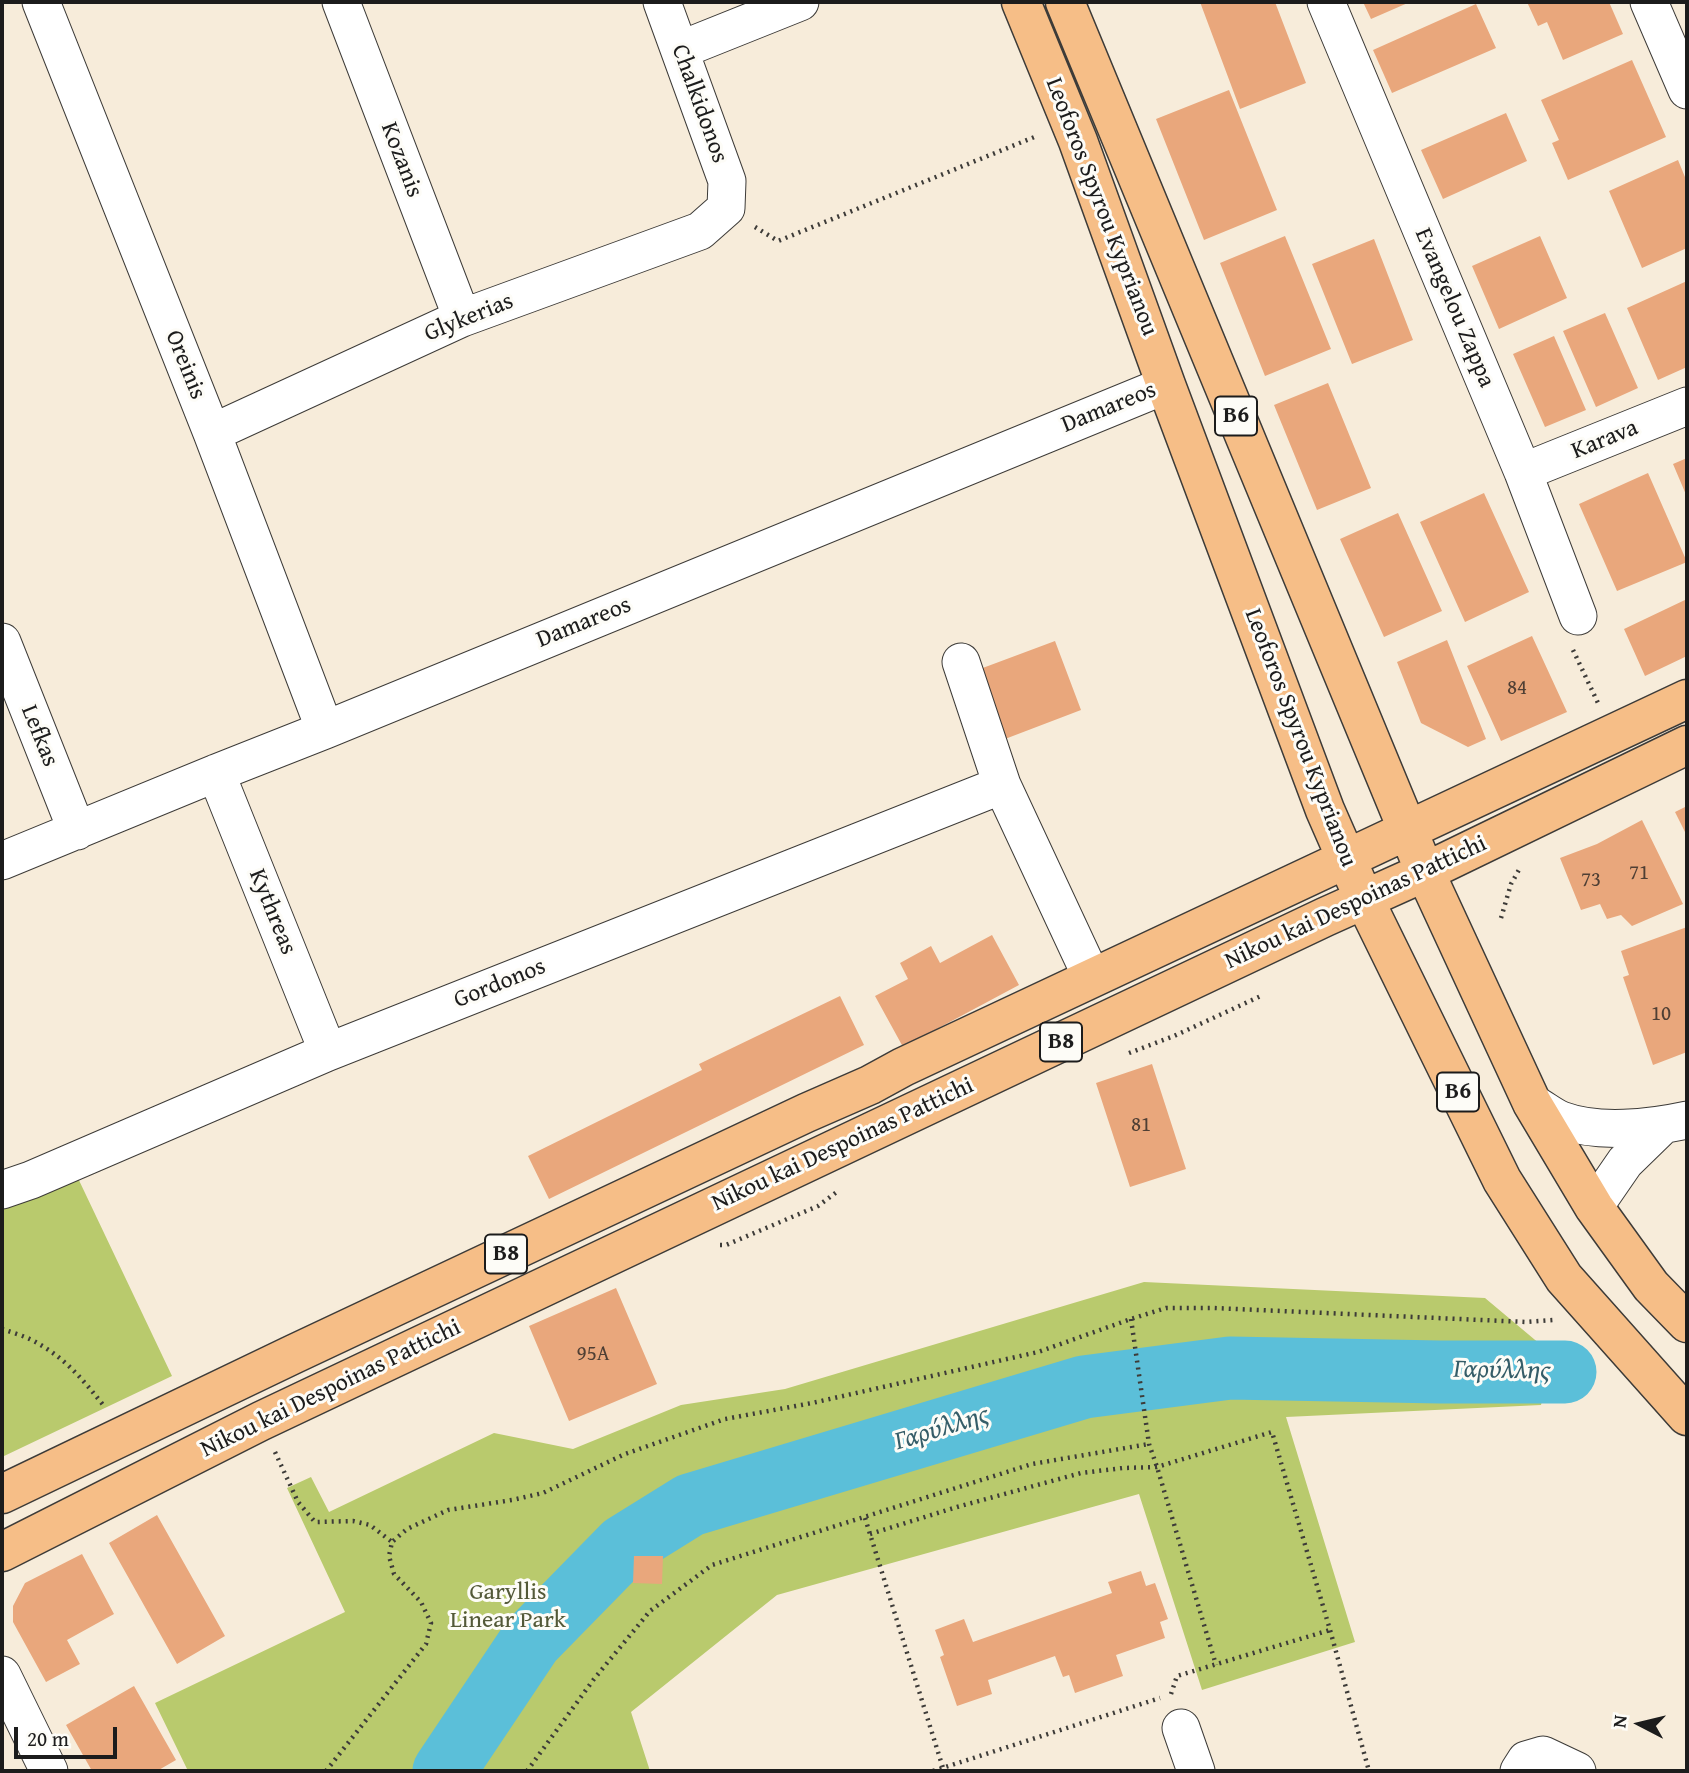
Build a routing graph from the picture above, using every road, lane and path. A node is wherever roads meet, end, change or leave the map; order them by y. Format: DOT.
graph roads {
  1 [pos="41,2"];
  2 [pos="341,2"];
  3 [pos="662,2"];
  4 [pos="800,2"];
  5 [pos="1021,2"];
  6 [pos="1065,2"];
  7 [pos="1326,2"];
  8 [pos="1649,2"];
  9 [pos="680,50"];
  10 [pos="1687,90"];
  11 [pos="1048,131"];
  12 [pos="726,208"];
  13 [pos="462,318"];
  14 [pos="1166,384"];
  15 [pos="1687,406"];
  16 [pos="212,433"];
  17 [pos="1522,472"];
  18 [pos="1578,616"];
  19 [pos="2,642"];
  20 [pos="961,662"];
  21 [pos="1687,699"];
  22 [pos="1603,715"];
  23 [pos="325,730"];
  24 [pos="1687,745"];
  25 [pos="216,773"];
  26 [pos="1002,785"];
  27 [pos="77,831"];
  28 [pos="1407,831"];
  29 [pos="1346,859"];
  30 [pos="2,861"];
  31 [pos="1524,862"];
  32 [pos="1425,872"];
  33 [pos="1364,899"];
  34 [pos="1501,918"];
  35 [pos="1092,978"];
  36 [pos="328,1052"];
  37 [pos="1532,1103"];
  38 [pos="1675,1123"];
  39 [pos="2,1189"];
  40 [pos="1594,1207"];
  41 [pos="1131,1319"];
  42 [pos="1560,1320"];
  43 [pos="1687,1323"];
  44 [pos="2,1329"];
  45 [pos="1687,1416"];
  46 [pos="126,1434"];
  47 [pos="1149,1444"];
  48 [pos="275,1451"];
  49 [pos="1157,1467"];
  50 [pos="2,1494"];
  51 [pos="865,1518"];
  52 [pos="870,1534"];
  53 [pos="392,1542"];
  54 [pos="2,1552"];
  55 [pos="1330,1630"];
  56 [pos="1216,1665"];
  57 [pos="2,1675"];
  58 [pos="1181,1728"];
  59 [pos="943,1768"];
  60 [pos="50,1771"];
  61 [pos="326,1771"];
  62 [pos="527,1771"];
  63 [pos="933,1771"];
  64 [pos="1196,1771"];
  65 [pos="1369,1771"];
  66 [pos="1519,1771"];
  67 [pos="1577,1771"];
  1 -- 16 [label="street, Oreinis"];
  2 -- 13 [label="street, Kozanis"];
  3 -- 9 [label="street, Chalkidonos"];
  4 -- 9 [label="street"];
  5 -- 14 [label="main road, Leoforos Spyrou Kyprianou / B6"];
  6 -- 28 [label="main road, Leoforos Spyrou Kyprianou / B6"];
  7 -- 17 [label="street, Evangelou Zappa"];
  8 -- 10 [label="street"];
  9 -- 12 [label="street, Chalkidonos"];
  11 -- 12 [label="path"];
  12 -- 13 [label="street, Glykerias"];
  13 -- 16 [label="street, Glykerias"];
  14 -- 23 [label="street, Damareos"];
  14 -- 29 [label="main road, Leoforos Spyrou Kyprianou / B6"];
  15 -- 17 [label="street, Karava"];
  16 -- 23 [label="street, Oreinis"];
  17 -- 18 [label="street, Evangelou Zappa"];
  18 -- 22 [label="path"];
  19 -- 27 [label="street, Lefkas"];
  20 -- 26 [label="street"];
  21 -- 28 [label="main road, Nikou kai Despoinas Pattichi / B8"];
  23 -- 25 [label="street, Damareos"];
  24 -- 32 [label="main road, Nikou kai Despoinas Pattichi / B8"];
  25 -- 27 [label="street, Damareos"];
  25 -- 36 [label="street, Kythreas"];
  26 -- 35 [label="street"];
  26 -- 36 [label="street, Gordonos"];
  27 -- 30 [label="street, Damareos"];
  28 -- 29 [label="main road, Nikou kai Despoinas Pattichi / B8"];
  28 -- 32 [label="main road, Leoforos Spyrou Kyprianou / B6"];
  29 -- 33 [label="main road, Leoforos Spyrou Kyprianou / B6"];
  29 -- 35 [label="main road, Nikou kai Despoinas Pattichi / B8"];
  31 -- 34 [label="path"];
  32 -- 33 [label="main road, Nikou kai Despoinas Pattichi / B8"];
  32 -- 37 [label="main road, Leoforos Spyrou Kyprianou / B6"];
  33 -- 45 [label="main road, Leoforos Spyrou Kyprianou / B6"];
  33 -- 54 [label="main road, Nikou kai Despoinas Pattichi / B8"];
  35 -- 46 [label="main road, Nikou kai Despoinas Pattichi / B8"];
  36 -- 39 [label="street, Gordonos"];
  37 -- 38 [label="street"];
  37 -- 40 [label="main road, Leoforos Spyrou Kyprianou / B6"];
  38 -- 40 [label="street"];
  40 -- 43 [label="main road, Leoforos Spyrou Kyprianou / B6"];
  41 -- 42 [label="path"];
  41 -- 47 [label="path"];
  41 -- 53 [label="path"];
  44 -- 46 [label="path"];
  46 -- 50 [label="main road, Nikou kai Despoinas Pattichi / B8"];
  47 -- 49 [label="path"];
  47 -- 51 [label="path"];
  48 -- 53 [label="path"];
  49 -- 52 [label="path"];
  49 -- 55 [label="path"];
  49 -- 56 [label="path"];
  51 -- 52 [label="path"];
  51 -- 62 [label="path"];
  52 -- 59 [label="path"];
  53 -- 61 [label="path"];
  55 -- 56 [label="path"];
  55 -- 65 [label="path"];
  56 -- 59 [label="path"];
  57 -- 60 [label="street"];
  58 -- 64 [label="street"];
  59 -- 63 [label="path"];
  66 -- 67 [label="street"];
}
